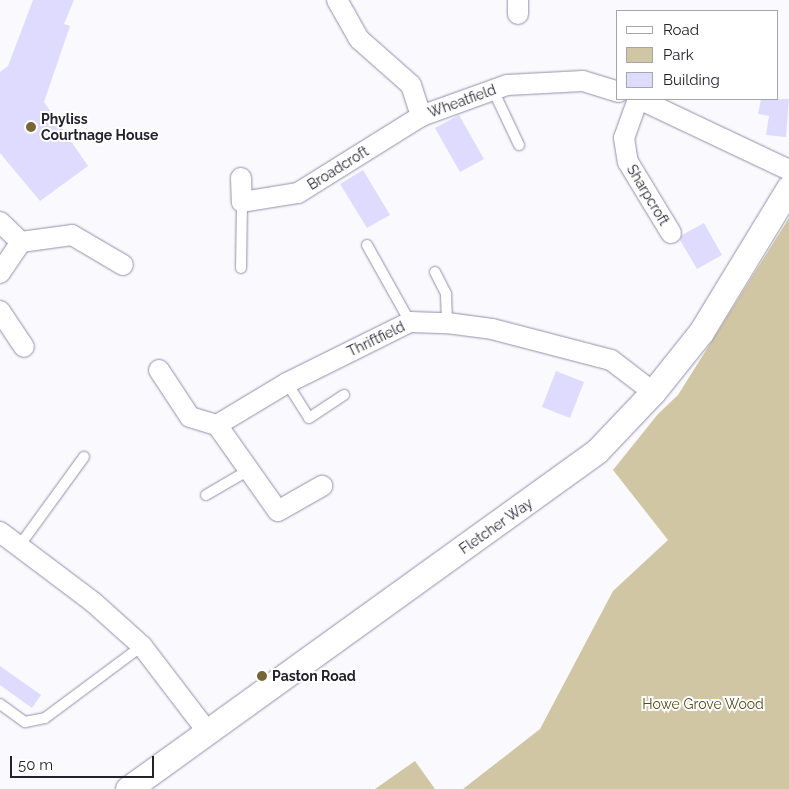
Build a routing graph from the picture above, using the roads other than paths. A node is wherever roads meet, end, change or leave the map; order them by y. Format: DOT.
graph roads {
  1 [pos="337,0"];
  2 [pos="493,90"];
  3 [pos="616,91"];
  4 [pos="638,100"];
  5 [pos="640,100"];
  6 [pos="421,116"];
  7 [pos="520,145"];
  8 [pos="789,170"];
  9 [pos="241,178"];
  10 [pos="789,188"];
  11 [pos="242,202"];
  12 [pos="0,222"];
  13 [pos="671,234"];
  14 [pos="21,242"];
  15 [pos="367,245"];
  16 [pos="122,265"];
  17 [pos="241,268"];
  18 [pos="435,272"];
  19 [pos="0,273"];
  20 [pos="0,311"];
  21 [pos="410,322"];
  22 [pos="447,323"];
  23 [pos="24,347"];
  24 [pos="159,370"];
  25 [pos="287,383"];
  26 [pos="653,392"];
  27 [pos="344,395"];
  28 [pos="217,425"];
  29 [pos="84,457"];
  30 [pos="248,470"];
  31 [pos="322,486"];
  32 [pos="206,495"];
  33 [pos="0,532"];
  34 [pos="20,546"];
  35 [pos="142,646"];
  36 [pos="0,704"];
  37 [pos="207,731"];
  38 [pos="134,787"];
  1 -- 6 [label="street, Wheatfield"];
  2 -- 3 [label="street, Wheatfield"];
  2 -- 6 [label="street, Wheatfield"];
  2 -- 7 [label="lane"];
  4 -- 13 [label="street, Sharpcroft"];
  5 -- 8 [label="street"];
  6 -- 11 [label="street, Broadcroft"];
  9 -- 11 [label="street"];
  10 -- 26 [label="street, Fletcher Way"];
  11 -- 17 [label="lane"];
  12 -- 14 [label="street"];
  14 -- 16 [label="street"];
  14 -- 19 [label="street"];
  15 -- 21 [label="lane"];
  18 -- 22 [label="lane"];
  20 -- 23 [label="street"];
  21 -- 22 [label="street, Thriftfield"];
  21 -- 25 [label="street, Thriftfield"];
  22 -- 26 [label="street, Thriftfield"];
  24 -- 28 [label="street"];
  25 -- 27 [label="lane"];
  25 -- 28 [label="street, Thriftfield"];
  26 -- 37 [label="street, Fletcher Way"];
  28 -- 30 [label="street"];
  29 -- 34 [label="lane"];
  30 -- 31 [label="street"];
  30 -- 32 [label="lane"];
  33 -- 34 [label="street"];
  34 -- 35 [label="street"];
  35 -- 36 [label="lane"];
  35 -- 37 [label="street"];
  37 -- 38 [label="street, Fletcher Way"];
}
